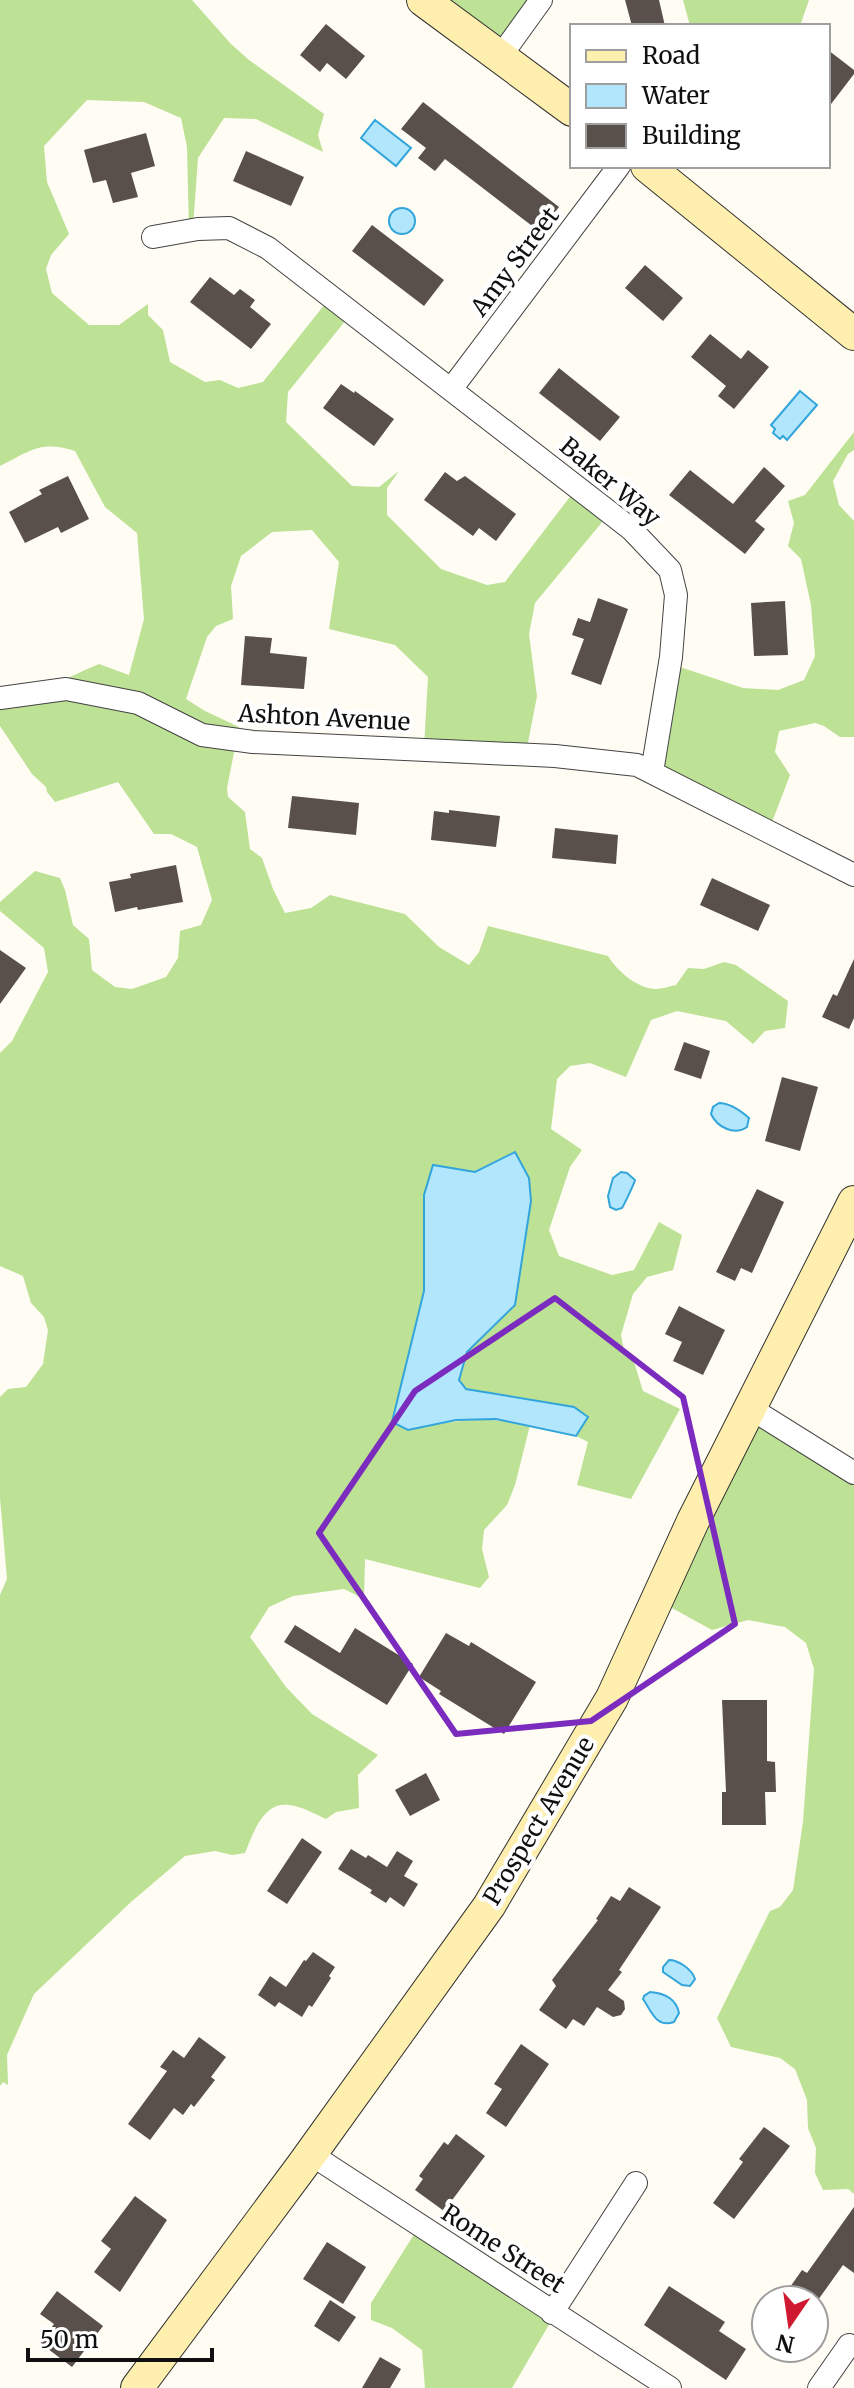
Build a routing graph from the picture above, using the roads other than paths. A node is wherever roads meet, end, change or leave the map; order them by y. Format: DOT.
graph roads {
  1 [pos="423,0"];
  2 [pos="541,0"];
  3 [pos="500,57"];
  4 [pos="570,109"];
  5 [pos="617,168"];
  6 [pos="649,168"];
  7 [pos="153,237"];
  8 [pos="854,334"];
  9 [pos="452,388"];
  10 [pos="0,698"];
  11 [pos="652,772"];
  12 [pos="854,875"];
  13 [pos="854,1202"];
  14 [pos="750,1408"];
  15 [pos="854,1473"];
  16 [pos="309,2153"];
  17 [pos="636,2183"];
  18 [pos="552,2313"];
  19 [pos="849,2345"];
  20 [pos="137,2388"];
  21 [pos="670,2388"];
  22 [pos="819,2388"];
  1 -- 3 [label="street"];
  2 -- 3 [label="street"];
  3 -- 4 [label="street"];
  5 -- 9 [label="street, Amy Street"];
  6 -- 8 [label="street"];
  7 -- 9 [label="street, Baker Way"];
  9 -- 11 [label="street, Baker Way"];
  10 -- 11 [label="street, Ashton Avenue"];
  11 -- 12 [label="street"];
  13 -- 14 [label="street, Prospect Avenue"];
  14 -- 15 [label="street"];
  14 -- 16 [label="street, Prospect Avenue"];
  16 -- 18 [label="street, Rome Street"];
  16 -- 20 [label="street, Prospect Avenue"];
  17 -- 18 [label="street"];
  18 -- 21 [label="street, Rome Street"];
  19 -- 22 [label="street"];
}
